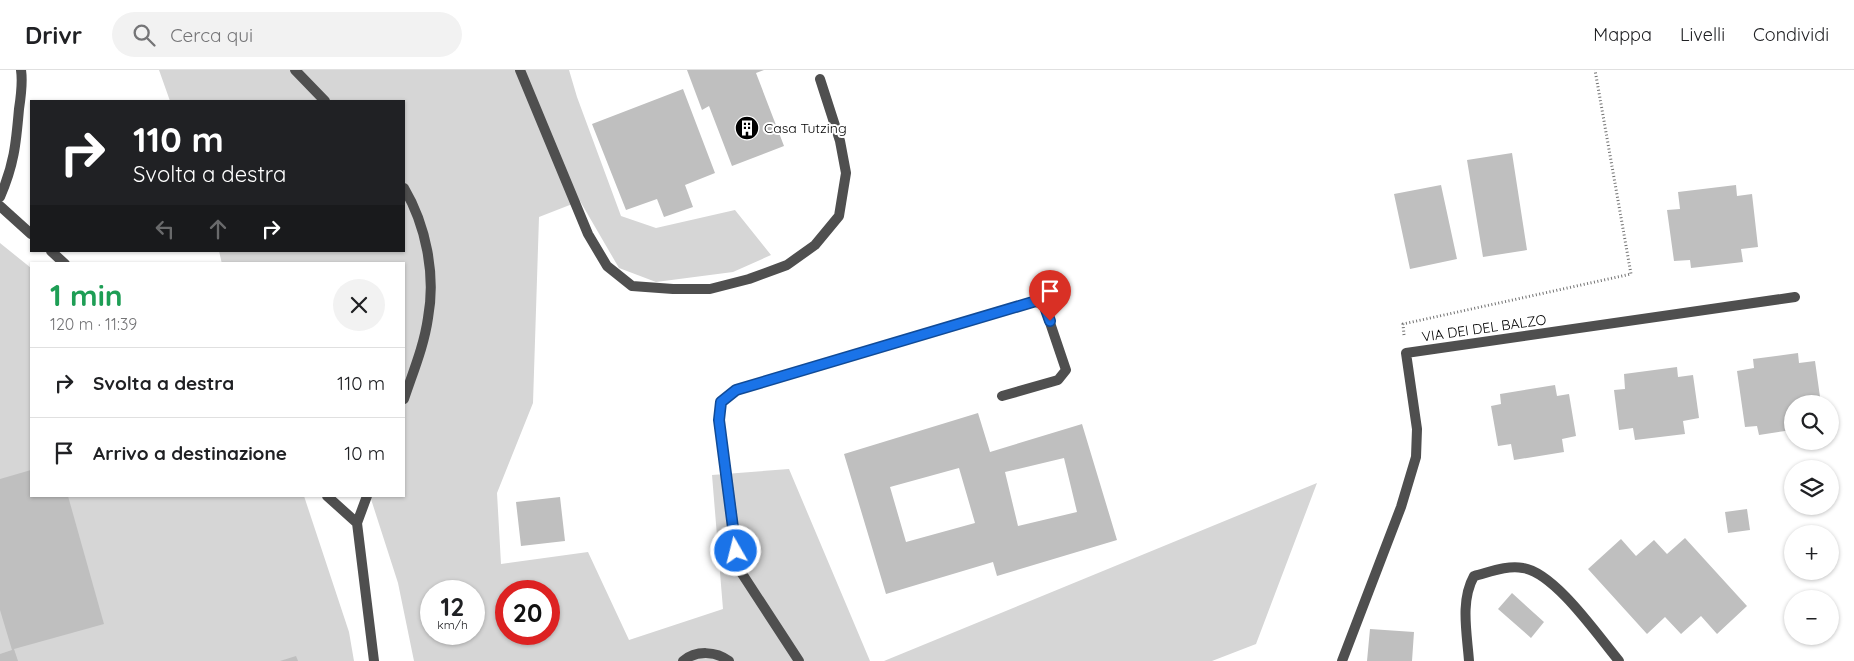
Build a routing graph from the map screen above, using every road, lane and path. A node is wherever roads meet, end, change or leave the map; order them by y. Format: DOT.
graph roads {
  1 [pos="21,70"];
  2 [pos="295,70"];
  3 [pos="520,70"];
  4 [pos="1595,70"];
  5 [pos="820,79"];
  6 [pos="324,100"];
  7 [pos="405,190"];
  8 [pos="0,197"];
  9 [pos="0,206"];
  10 [pos="30,233"];
  11 [pos="52,252"];
  12 [pos="63,262"];
  13 [pos="1795,297"];
  14 [pos="1404,324"];
  15 [pos="405,396"];
  16 [pos="1002,396"];
  17 [pos="328,497"];
  18 [pos="367,497"];
  19 [pos="357,523"];
  20 [pos="374,661"];
  21 [pos="683,661"];
  22 [pos="729,661"];
  23 [pos="799,661"];
  24 [pos="1342,661"];
  25 [pos="1469,661"];
  26 [pos="1619,661"];
  1 -- 8 [label="street"];
  2 -- 6 [label="street"];
  3 -- 5 [label="street"];
  4 -- 14 [label="path"];
  7 -- 15 [label="street"];
  9 -- 10 [label="street"];
  11 -- 12 [label="street"];
  13 -- 24 [label="street, VIA DEI DEL BALZO"];
  16 -- 23 [label="street"];
  17 -- 19 [label="street"];
  18 -- 19 [label="street"];
  19 -- 20 [label="street"];
  21 -- 22 [label="street"];
  25 -- 26 [label="street"];
}
